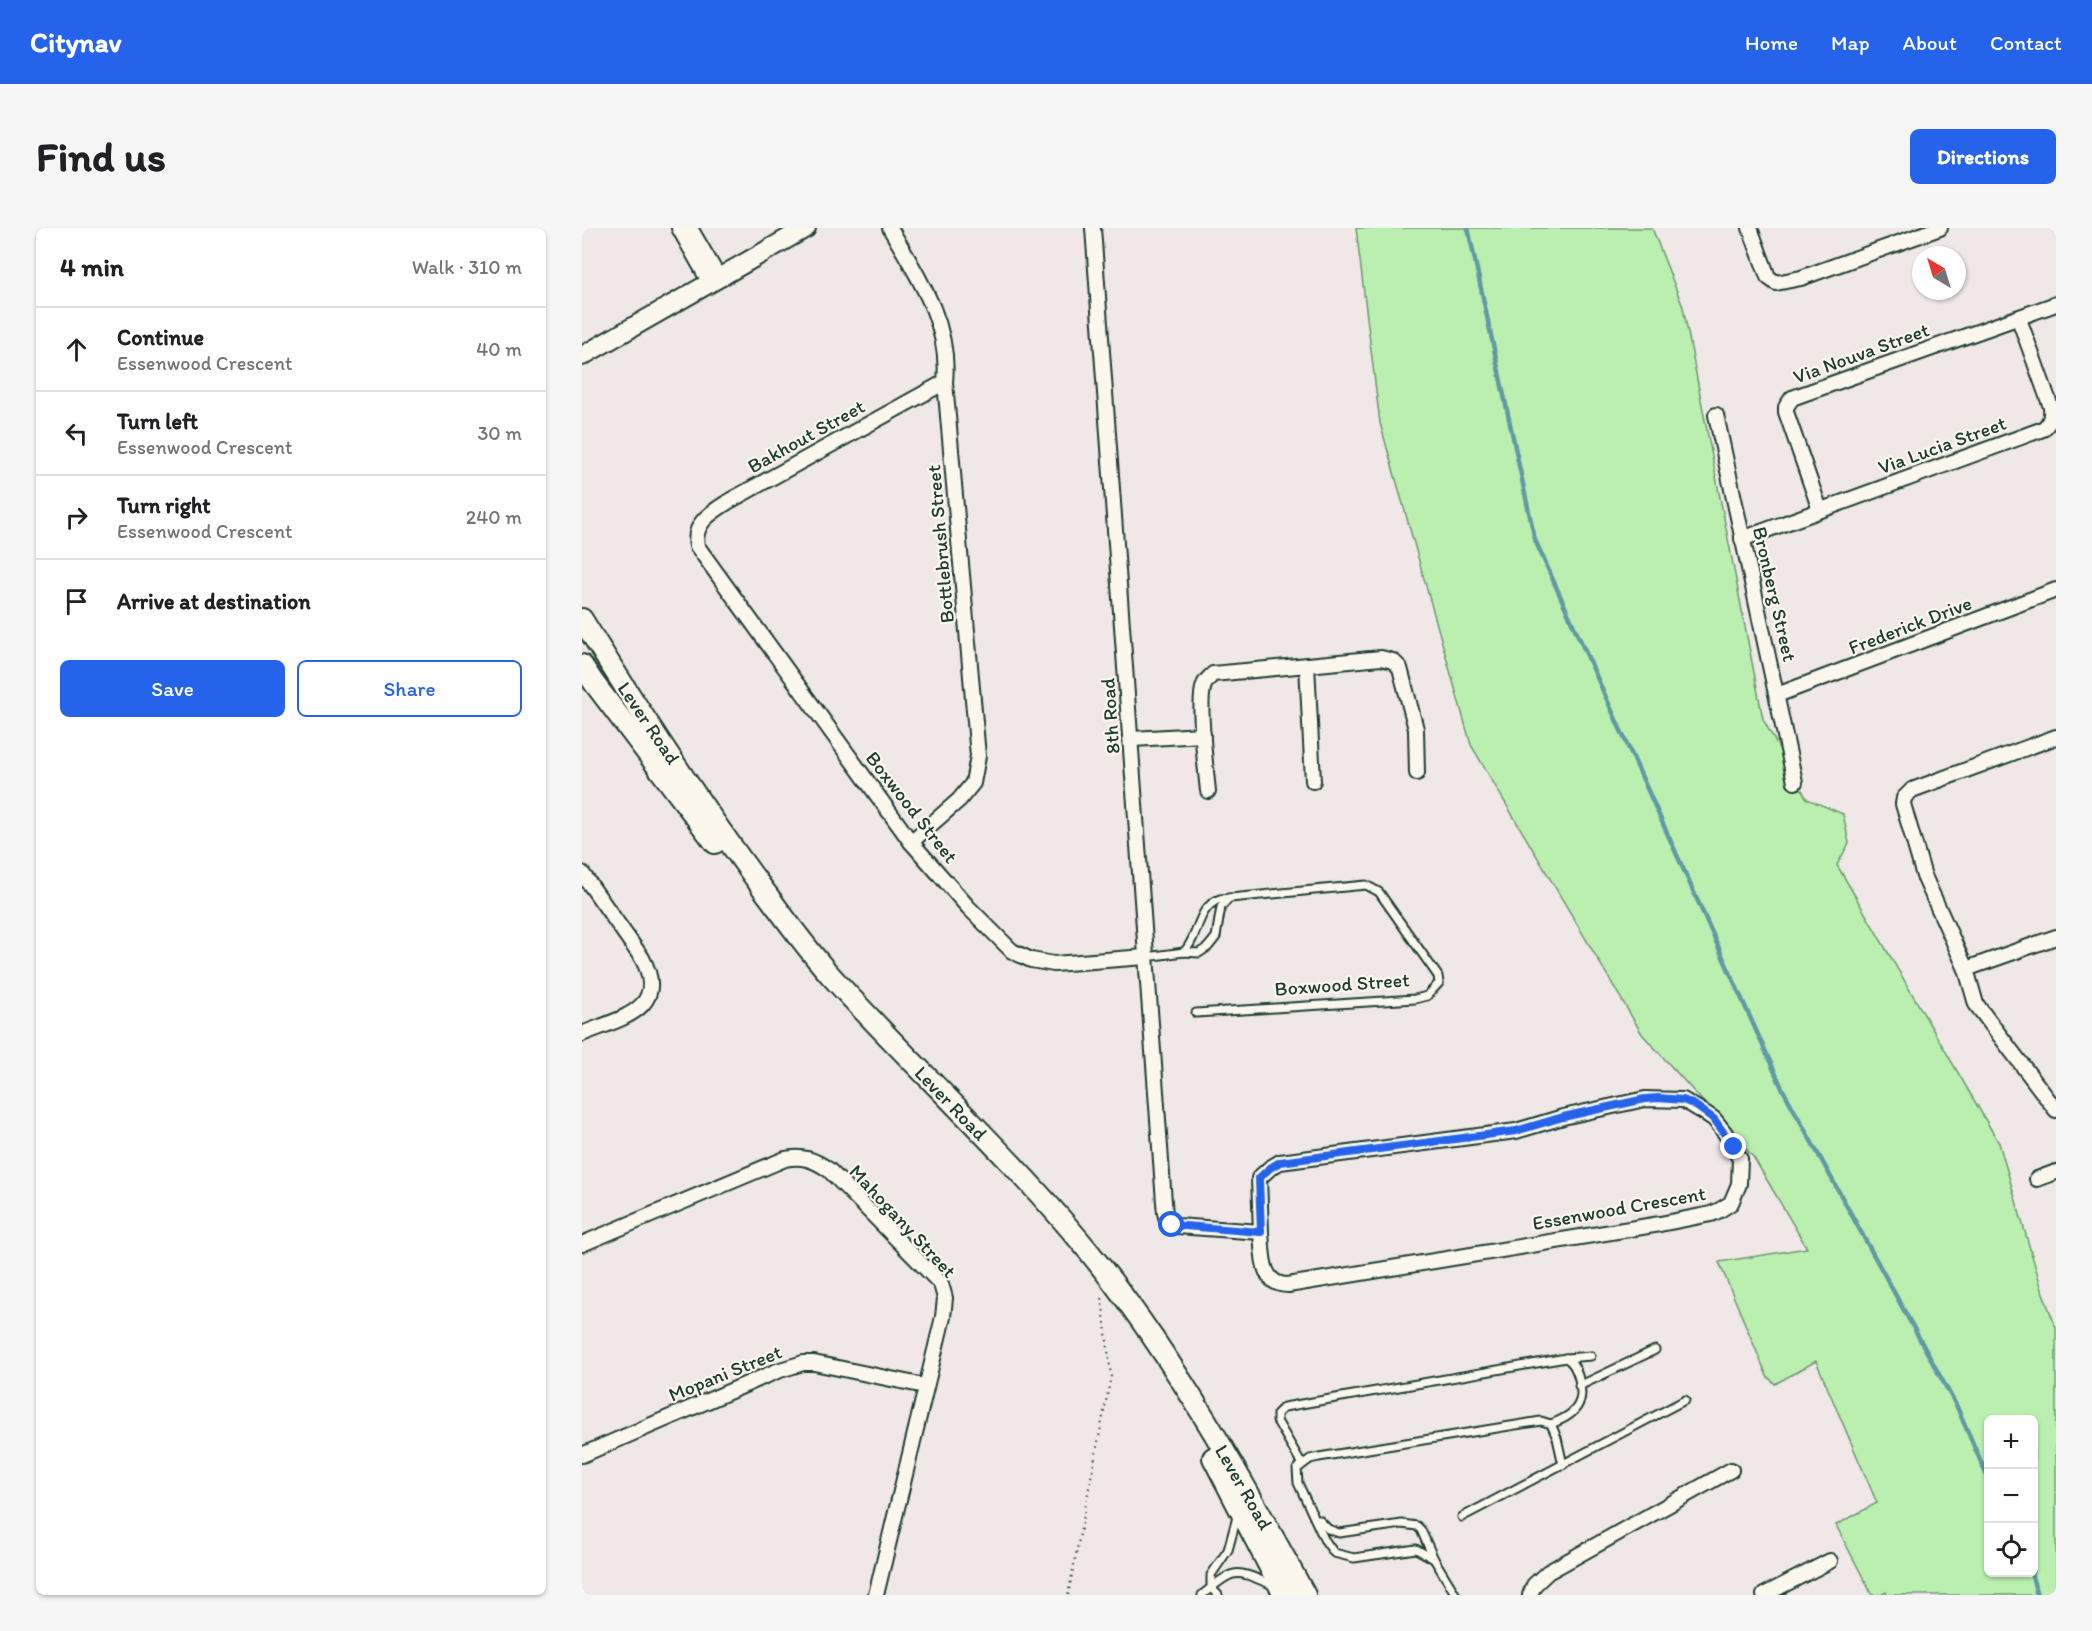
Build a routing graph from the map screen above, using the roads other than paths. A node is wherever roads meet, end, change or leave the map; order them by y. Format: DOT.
graph roads {
  1 [pos="679,228"];
  2 [pos="690,228"];
  3 [pos="806,228"];
  4 [pos="890,228"];
  5 [pos="1093,228"];
  6 [pos="1750,228"];
  7 [pos="1940,228"];
  8 [pos="715,280"];
  9 [pos="2056,304"];
  10 [pos="2019,319"];
  11 [pos="583,354"];
  12 [pos="945,382"];
  13 [pos="1716,415"];
  14 [pos="1820,510"];
  15 [pos="696,534"];
  16 [pos="1742,539"];
  17 [pos="2056,590"];
  18 [pos="582,619"];
  19 [pos="582,665"];
  20 [pos="1307,665"];
  21 [pos="1777,696"];
  22 [pos="1203,735"];
  23 [pos="2056,737"];
  24 [pos="1132,739"];
  25 [pos="1417,774"];
  26 [pos="1313,781"];
  27 [pos="1795,782"];
  28 [pos="1208,791"];
  29 [pos="911,842"];
  30 [pos="582,873"];
  31 [pos="1229,898"];
  32 [pos="2056,936"];
  33 [pos="1184,952"];
  34 [pos="1145,957"];
  35 [pos="1966,969"];
  36 [pos="1196,1014"];
  37 [pos="582,1034"];
  38 [pos="2056,1110"];
  39 [pos="2056,1172"];
  40 [pos="2037,1179"];
  41 [pos="1261,1232"];
  42 [pos="582,1245"];
  43 [pos="1655,1350"];
  44 [pos="1591,1356"];
  45 [pos="1566,1358"];
  46 [pos="925,1386"];
  47 [pos="1580,1386"];
  48 [pos="1685,1400"];
  49 [pos="1551,1424"];
  50 [pos="582,1455"];
  51 [pos="1302,1464"];
  52 [pos="1563,1465"];
  53 [pos="1731,1470"];
  54 [pos="1238,1508"];
  55 [pos="1315,1517"];
  56 [pos="1462,1517"];
  57 [pos="1434,1559"];
  58 [pos="1830,1561"];
  59 [pos="1211,1588"];
  60 [pos="1282,1591"];
  61 [pos="876,1595"];
  62 [pos="1202,1595"];
  63 [pos="1218,1595"];
  64 [pos="1305,1595"];
  65 [pos="1456,1595"];
  66 [pos="1530,1595"];
  67 [pos="1764,1595"];
  1 -- 8 [label="street"];
  2 -- 8 [label="street"];
  3 -- 8 [label="street"];
  4 -- 12 [label="street, Bottlebrush Street"];
  5 -- 24 [label="street, 8th Road"];
  6 -- 7 [label="street"];
  8 -- 11 [label="street"];
  9 -- 10 [label="street, Via Nouva Street"];
  10 -- 14 [label="street, Via Lucia Street"];
  10 -- 14 [label="street, Via Nouva Street"];
  12 -- 15 [label="street, Bakhout Street"];
  12 -- 29 [label="street, Bottlebrush Street"];
  13 -- 16 [label="street, Bronberg Street"];
  14 -- 16 [label="street, Via Lucia Street"];
  15 -- 29 [label="street, Boxwood Street"];
  16 -- 21 [label="street, Bronberg Street"];
  17 -- 21 [label="street, Frederick Drive"];
  18 -- 64 [label="main road, Lever Road"];
  19 -- 54 [label="main road, Lever Road"];
  20 -- 22 [label="street"];
  20 -- 25 [label="street"];
  20 -- 26 [label="street"];
  21 -- 27 [label="street, Bronberg Street"];
  22 -- 24 [label="street"];
  22 -- 28 [label="street"];
  23 -- 35 [label="street"];
  24 -- 34 [label="street, 8th Road"];
  29 -- 34 [label="street, Boxwood Street"];
  30 -- 37 [label="street"];
  31 -- 33 [label="lane, Boxwood Street"];
  31 -- 33 [label="lane, Boxwood Street"];
  31 -- 36 [label="lane, Boxwood Street"];
  32 -- 35 [label="street"];
  33 -- 34 [label="lane, Boxwood Street"];
  34 -- 41 [label="street, 8th Road"];
  35 -- 38 [label="street"];
  39 -- 40 [label="street"];
  41 -- 41 [label="street, Essenwood Crescent"];
  42 -- 46 [label="street, Mahogany Street"];
  43 -- 47 [label="lane"];
  44 -- 45 [label="lane"];
  45 -- 47 [label="lane"];
  45 -- 51 [label="lane"];
  46 -- 50 [label="street, Mopani Street"];
  46 -- 61 [label="street, Mahogany Street"];
  47 -- 49 [label="lane"];
  48 -- 52 [label="lane"];
  49 -- 51 [label="lane"];
  49 -- 52 [label="lane"];
  51 -- 55 [label="lane"];
  52 -- 56 [label="lane"];
  53 -- 66 [label="street"];
  54 -- 59 [label="lane"];
  54 -- 60 [label="main road, Lever Road"];
  55 -- 57 [label="lane"];
  55 -- 57 [label="lane"];
  57 -- 65 [label="lane"];
  58 -- 67 [label="street"];
  59 -- 60 [label="lane"];
  59 -- 62 [label="lane"];
  59 -- 63 [label="lane"];
}
